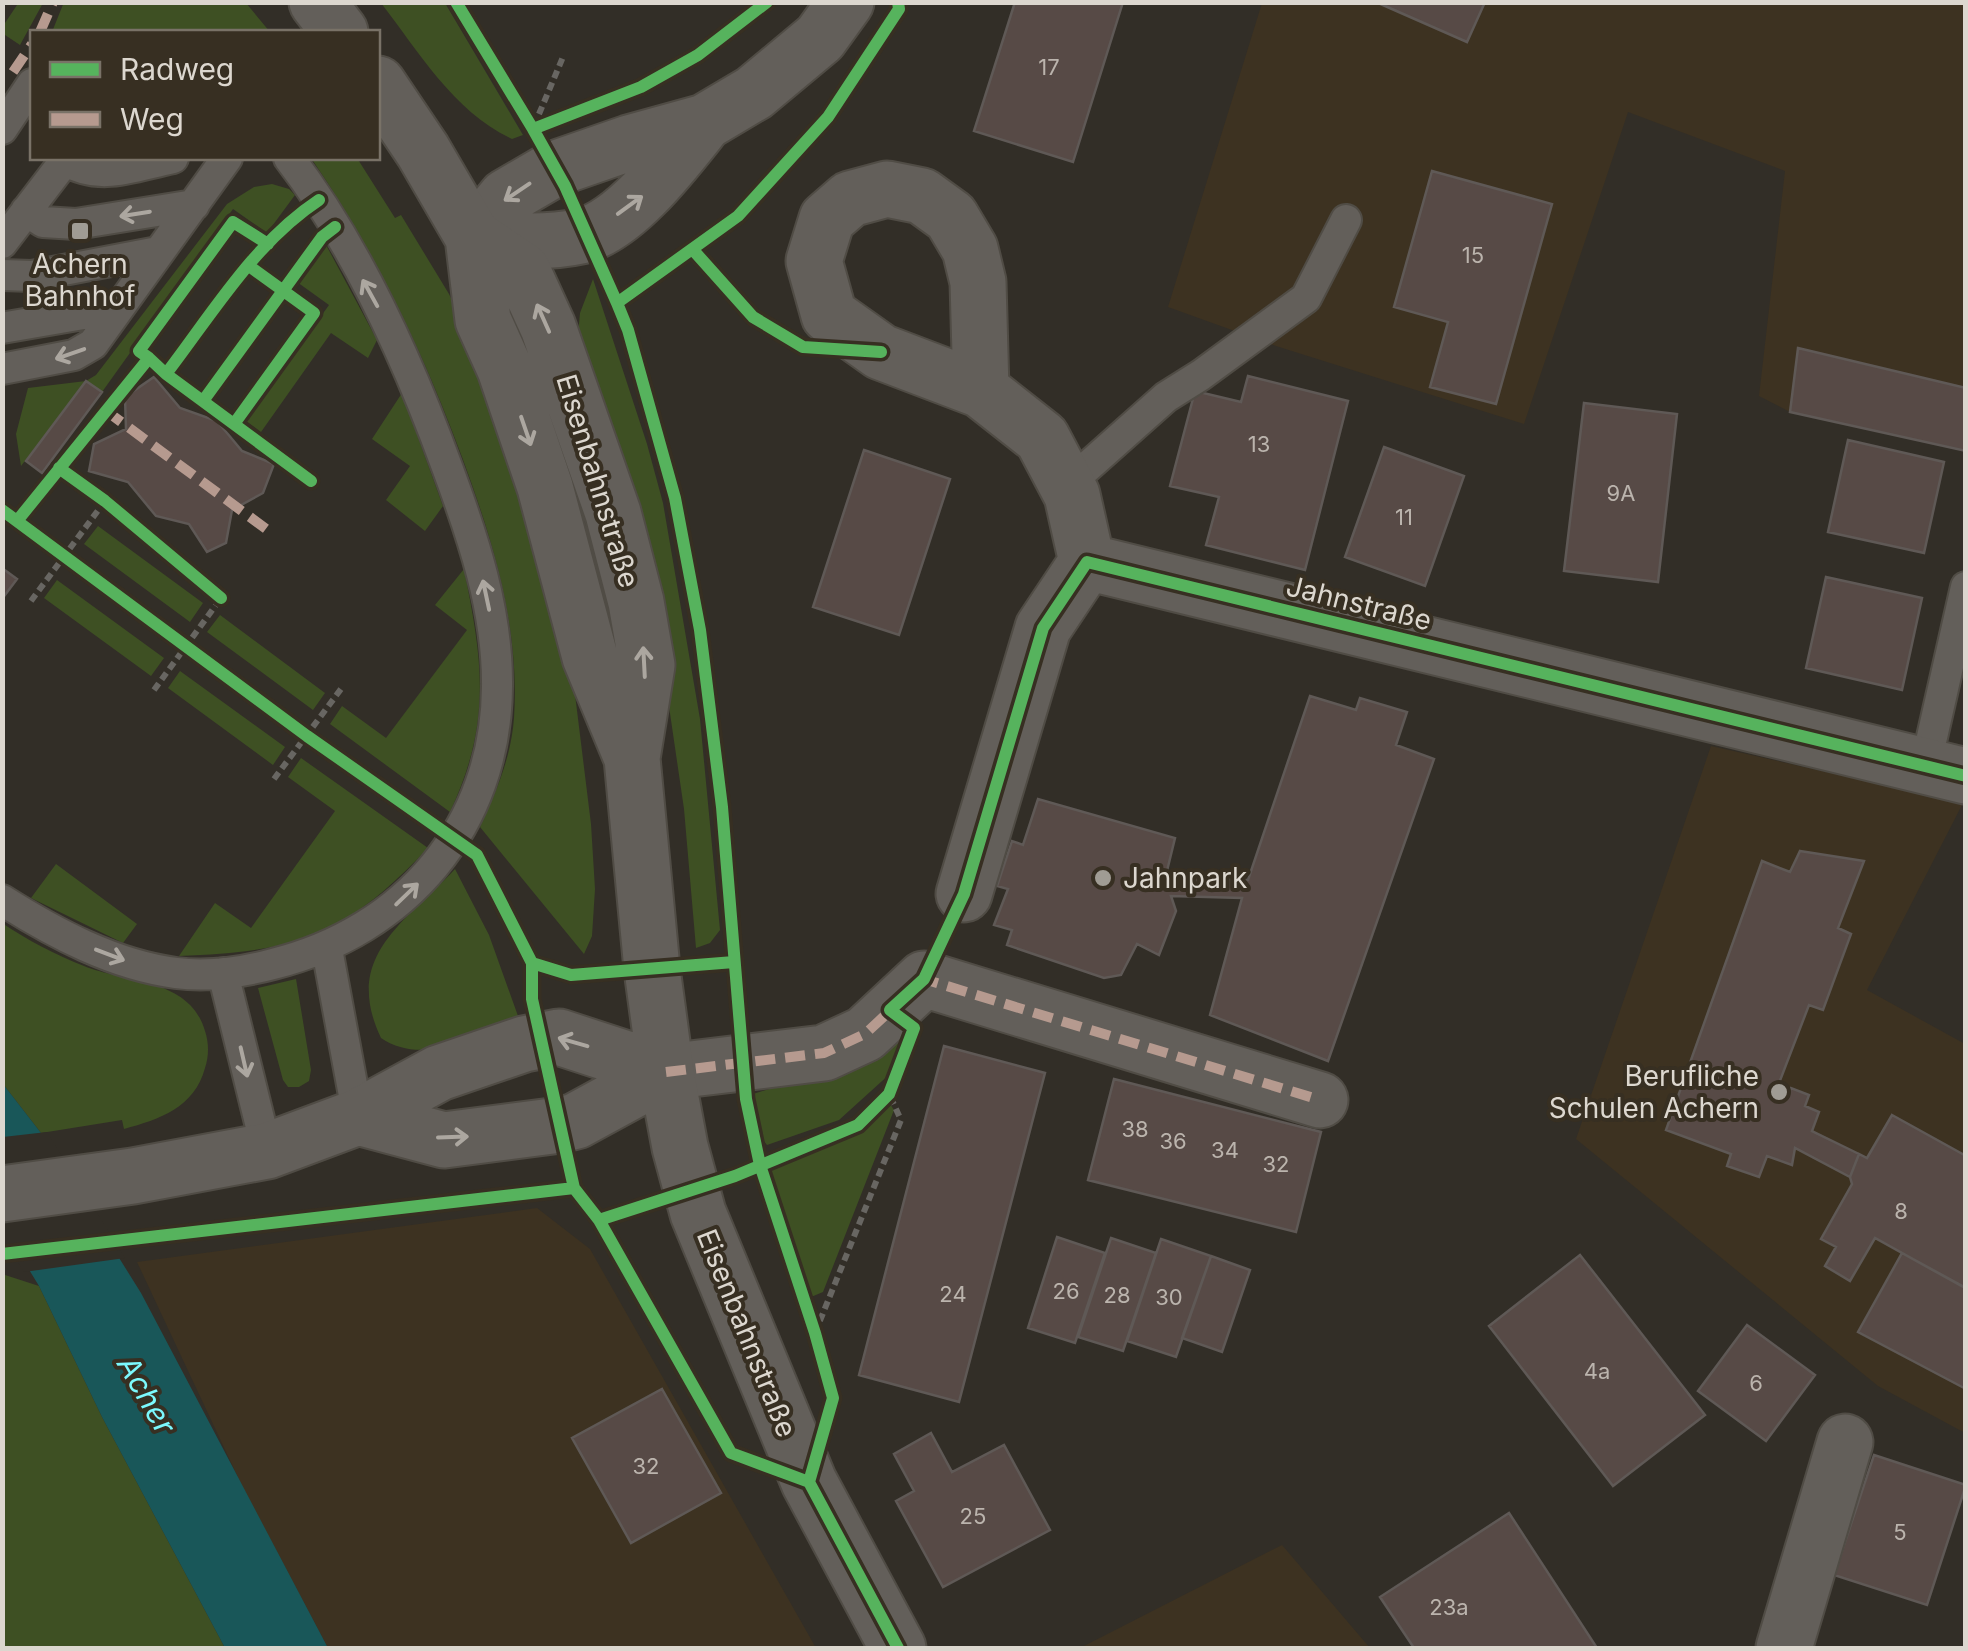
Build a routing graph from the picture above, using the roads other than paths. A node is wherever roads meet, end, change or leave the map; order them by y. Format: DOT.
graph roads {
  1 [pos="317,2"];
  2 [pos="846,2"];
  3 [pos="338,30"];
  4 [pos="30,87"];
  5 [pos="380,87"];
  6 [pos="705,122"];
  7 [pos="2,128"];
  8 [pos="64,160"];
  9 [pos="69,160"];
  10 [pos="163,160"];
  11 [pos="226,160"];
  12 [pos="290,160"];
  13 [pos="194,205"];
  14 [pos="26,211"];
  15 [pos="1346,220"];
  16 [pos="473,237"];
  17 [pos="2,243"];
  18 [pos="158,252"];
  19 [pos="2,275"];
  20 [pos="118,308"];
  21 [pos="2,328"];
  22 [pos="2,370"];
  23 [pos="981,390"];
  24 [pos="1066,485"];
  25 [pos="1087,562"];
  26 [pos="1966,586"];
  27 [pos="1945,772"];
  28 [pos="964,894"];
  29 [pos="2,900"];
  30 [pos="328,949"];
  31 [pos="223,973"];
  32 [pos="666,1072"];
  33 [pos="1320,1100"];
  34 [pos="358,1117"];
  35 [pos="268,1151"];
  36 [pos="2,1194"];
  37 [pos="1844,1442"];
  38 [pos="898,1648"];
  39 [pos="1784,1648"];
  1 -- 3 [label="street"];
  2 -- 6 [label="street"];
  4 -- 7 [label="lane"];
  5 -- 16 [label="street, Eisenbahnstraße"];
  6 -- 16 [label="street, one-way"];
  16 -- 6 [label="street, one-way"];
  8 -- 14 [label="lane"];
  9 -- 10 [label="lane"];
  11 -- 13 [label="lane"];
  30 -- 12 [label="lane, one-way"];
  13 -- 14 [label="lane, one-way"];
  13 -- 18 [label="lane"];
  14 -- 17 [label="lane"];
  15 -- 24 [label="lane"];
  16 -- 32 [label="street, Eisenbahnstraße"];
  18 -- 19 [label="lane"];
  18 -- 20 [label="lane"];
  20 -- 21 [label="lane"];
  20 -- 22 [label="lane, one-way"];
  23 -- 24 [label="street"];
  24 -- 25 [label="street"];
  25 -- 27 [label="street, Jahnstraße"];
  25 -- 28 [label="street"];
  26 -- 27 [label="lane"];
  29 -- 31 [label="lane, one-way"];
  30 -- 31 [label="lane"];
  30 -- 34 [label="lane"];
  31 -- 35 [label="lane, one-way"];
  32 -- 33 [label="street"];
  34 -- 32 [label="street, one-way"];
  32 -- 34 [label="street, one-way"];
  32 -- 38 [label="street, Eisenbahnstraße"];
  34 -- 35 [label="street"];
  35 -- 36 [label="street"];
  37 -- 39 [label="street"];
}
